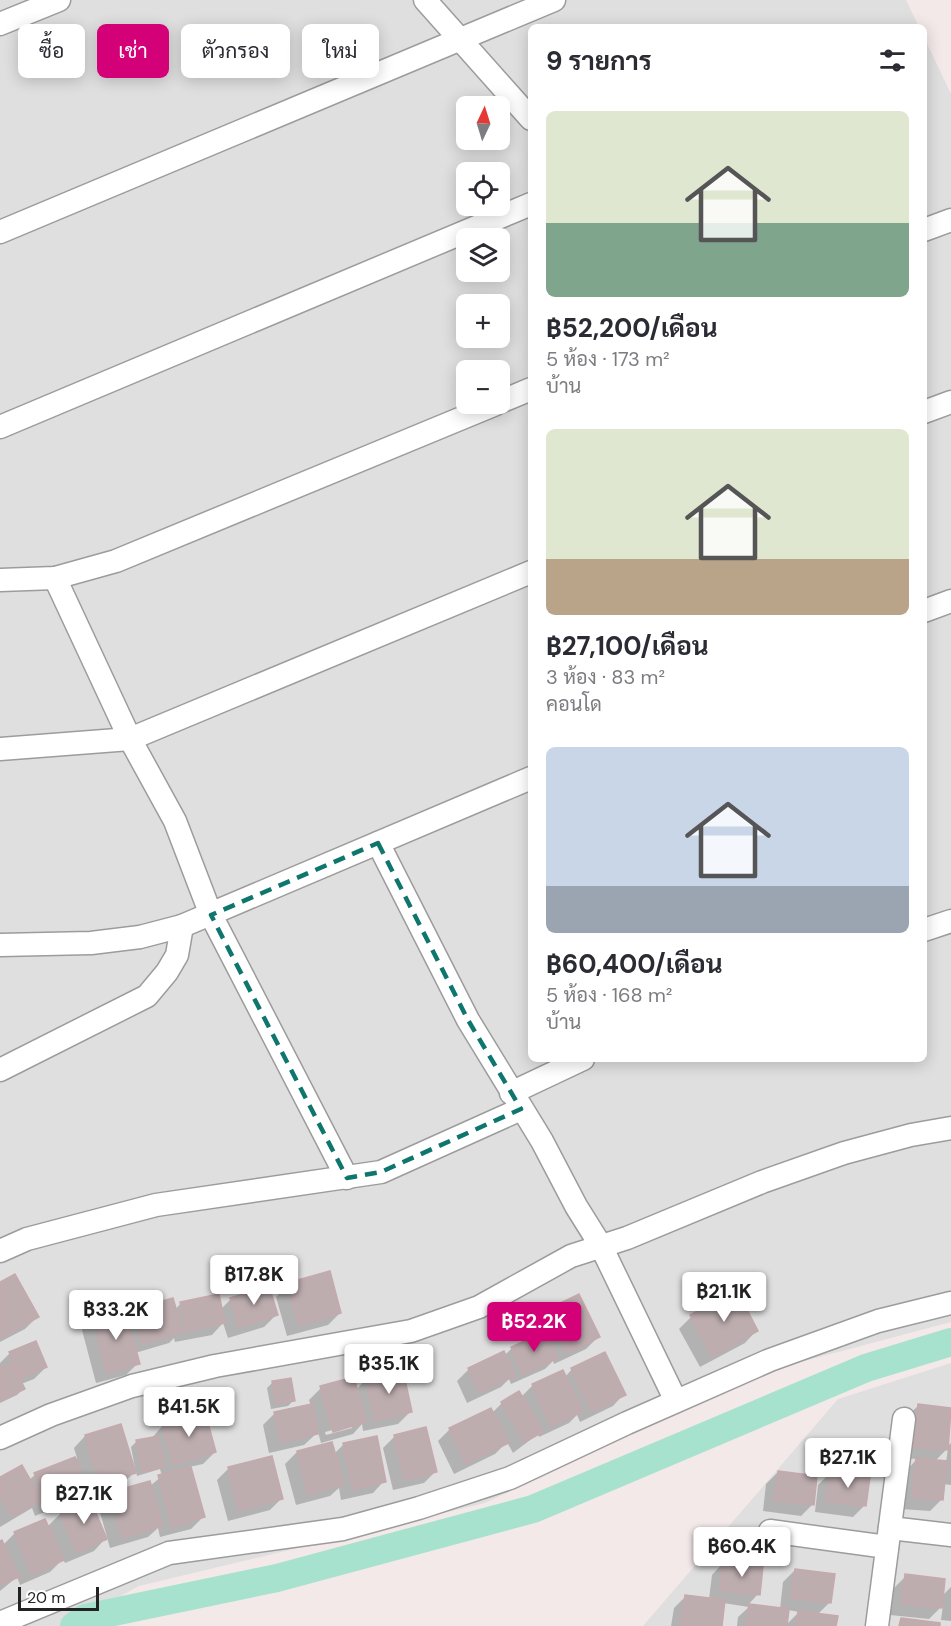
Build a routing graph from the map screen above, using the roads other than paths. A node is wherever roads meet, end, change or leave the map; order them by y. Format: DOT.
graph roads {
  1 [pos="59,0"];
  2 [pos="425,0"];
  3 [pos="554,0"];
  4 [pos="0,24"];
  5 [pos="457,39"];
  6 [pos="528,116"];
  7 [pos="528,205"];
  8 [pos="951,220"];
  9 [pos="927,229"];
  10 [pos="0,232"];
  11 [pos="528,390"];
  12 [pos="510,398"];
  13 [pos="951,402"];
  14 [pos="927,411"];
  15 [pos="471,414"];
  16 [pos="0,427"];
  17 [pos="528,573"];
  18 [pos="55,578"];
  19 [pos="0,580"];
  20 [pos="951,601"];
  21 [pos="927,610"];
  22 [pos="130,739"];
  23 [pos="0,749"];
  24 [pos="528,778"];
  25 [pos="378,843"];
  26 [pos="211,915"];
  27 [pos="951,921"];
  28 [pos="182,926"];
  29 [pos="927,929"];
  30 [pos="0,945"];
  31 [pos="578,1062"];
  32 [pos="0,1070"];
  33 [pos="516,1101"];
  34 [pos="951,1128"];
  35 [pos="347,1178"];
  36 [pos="601,1246"];
  37 [pos="0,1251"];
  38 [pos="951,1304"];
  39 [pos="676,1401"];
  40 [pos="904,1419"];
  41 [pos="0,1438"];
  42 [pos="770,1531"];
  43 [pos="951,1535"];
  44 [pos="888,1537"];
  45 [pos="0,1623"];
  46 [pos="877,1626"];
  1 -- 4 [label="street"];
  2 -- 5 [label="street"];
  3 -- 5 [label="street"];
  5 -- 6 [label="street"];
  5 -- 10 [label="street"];
  7 -- 16 [label="street"];
  8 -- 9 [label="street"];
  11 -- 12 [label="street"];
  13 -- 14 [label="street"];
  15 -- 18 [label="street"];
  17 -- 22 [label="street"];
  18 -- 19 [label="street"];
  18 -- 22 [label="street"];
  20 -- 21 [label="street"];
  22 -- 23 [label="street"];
  22 -- 26 [label="street"];
  24 -- 25 [label="street"];
  25 -- 26 [label="street"];
  25 -- 33 [label="street"];
  26 -- 28 [label="street"];
  26 -- 35 [label="street"];
  27 -- 29 [label="street"];
  28 -- 30 [label="street"];
  28 -- 32 [label="street"];
  31 -- 33 [label="street"];
  33 -- 35 [label="street"];
  33 -- 36 [label="street"];
  34 -- 36 [label="street"];
  35 -- 37 [label="street"];
  36 -- 39 [label="street"];
  36 -- 41 [label="street"];
  38 -- 39 [label="street"];
  39 -- 45 [label="street"];
  40 -- 44 [label="street"];
  42 -- 44 [label="street"];
  43 -- 44 [label="street"];
  44 -- 46 [label="street"];
}
